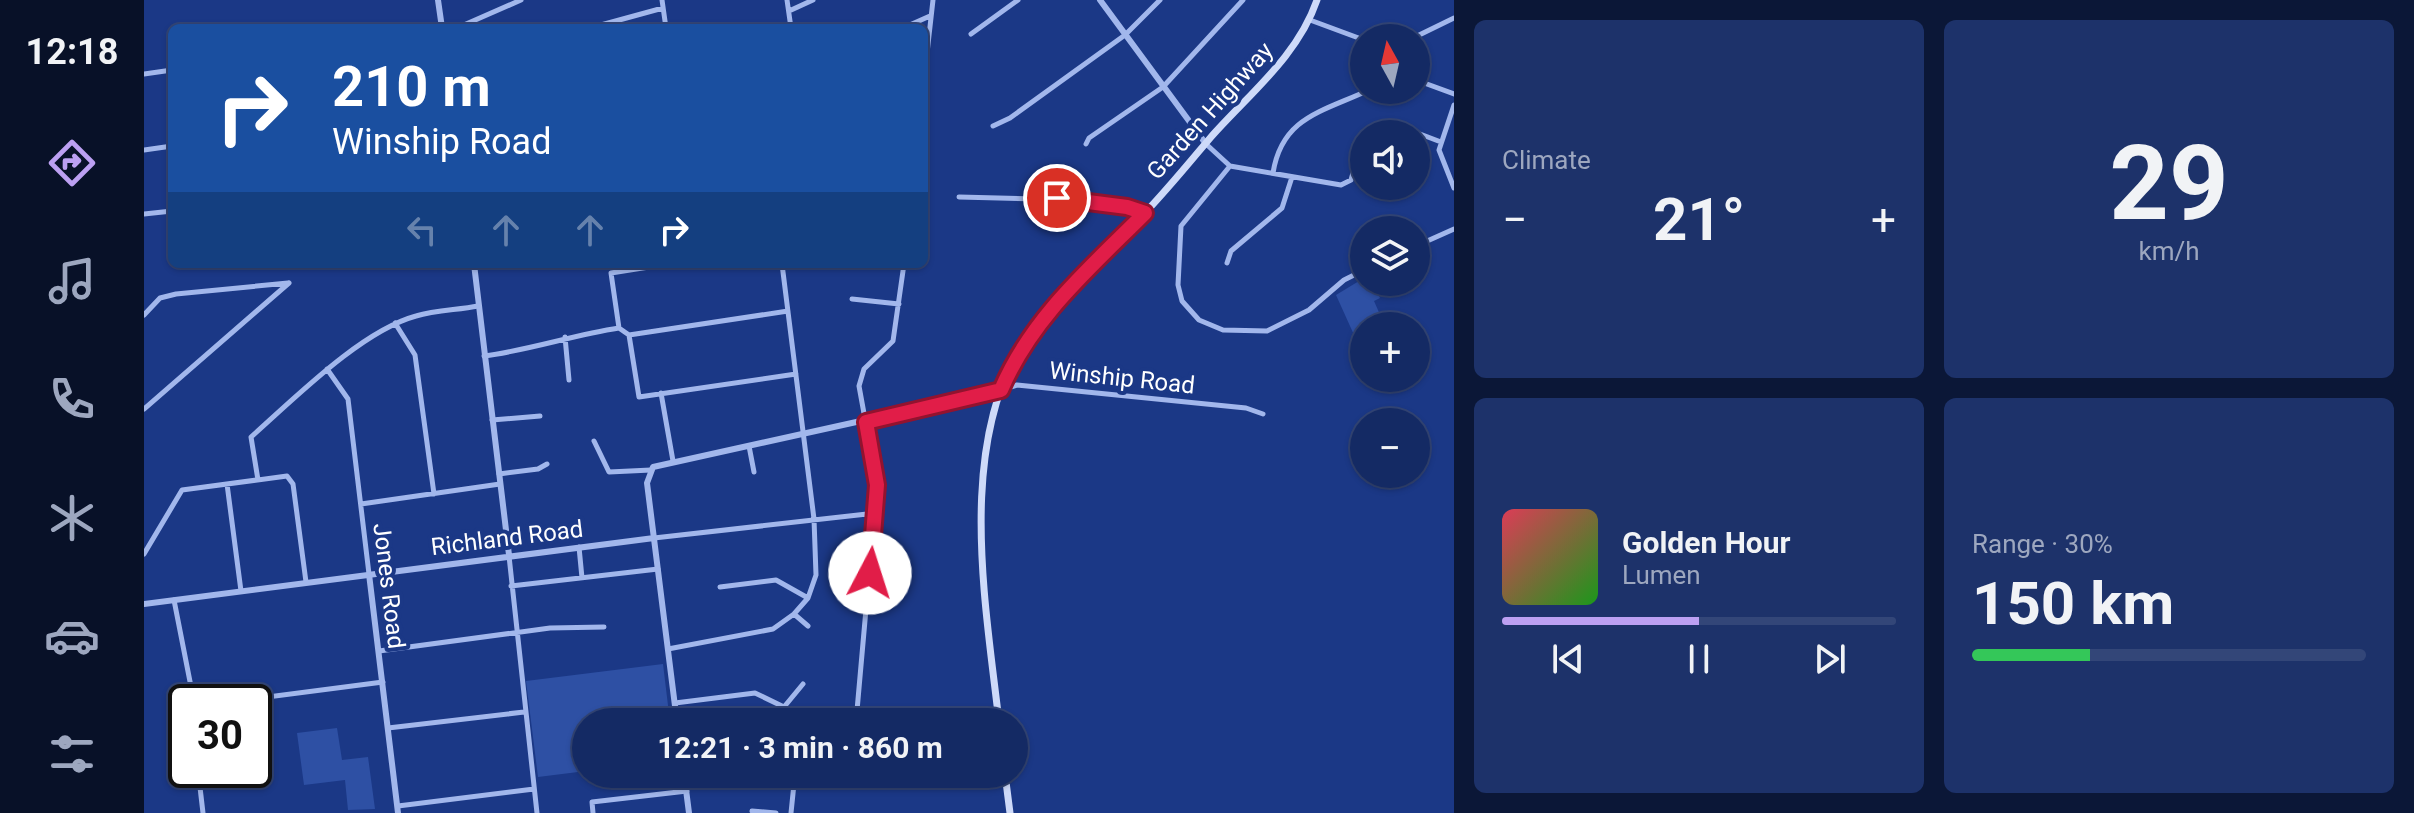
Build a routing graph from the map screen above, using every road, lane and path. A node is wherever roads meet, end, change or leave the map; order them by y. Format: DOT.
graph roads {
  1 [pos="438,0"];
  2 [pos="521,0"];
  3 [pos="662,0"];
  4 [pos="787,0"];
  5 [pos="813,0"];
  6 [pos="933,0"];
  7 [pos="1018,0"];
  8 [pos="1100,0"];
  9 [pos="1160,0"];
  10 [pos="1243,0"];
  11 [pos="1317,0"];
  12 [pos="663,8"];
  13 [pos="789,11"];
  14 [pos="931,15"];
  15 [pos="1454,18"];
  16 [pos="1310,20"];
  17 [pos="441,24"];
  18 [pos="466,24"];
  19 [pos="605,24"];
  20 [pos="665,24"];
  21 [pos="791,24"];
  22 [pos="912,24"];
  23 [pos="1430,30"];
  24 [pos="971,34"];
  25 [pos="1125,35"];
  26 [pos="1350,35"];
  27 [pos="928,43"];
  28 [pos="168,71"];
  29 [pos="144,74"];
  30 [pos="1430,85"];
  31 [pos="1163,87"];
  32 [pos="1454,94"];
  33 [pos="1350,100"];
  34 [pos="1454,105"];
  35 [pos="993,126"];
  36 [pos="1430,138"];
  37 [pos="1441,142"];
  38 [pos="1086,144"];
  39 [pos="1206,144"];
  40 [pos="168,147"];
  41 [pos="144,150"];
  42 [pos="1230,166"];
  43 [pos="1273,173"];
  44 [pos="1292,177"];
  45 [pos="1350,177"];
  46 [pos="1454,188"];
  47 [pos="959,197"];
  48 [pos="168,211"];
  49 [pos="1145,213"];
  50 [pos="144,214"];
  51 [pos="1454,229"];
  52 [pos="1430,240"];
  53 [pos="1227,263"];
  54 [pos="474,268"];
  55 [pos="643,268"];
  56 [pos="783,268"];
  57 [pos="904,268"];
  58 [pos="1350,277"];
  59 [pos="852,299"];
  60 [pos="899,304"];
  61 [pos="478,306"];
  62 [pos="788,311"];
  63 [pos="144,315"];
  64 [pos="395,323"];
  65 [pos="619,328"];
  66 [pos="629,335"];
  67 [pos="565,337"];
  68 [pos="484,356"];
  69 [pos="327,369"];
  70 [pos="796,374"];
  71 [pos="569,380"];
  72 [pos="1001,390"];
  73 [pos="661,393"];
  74 [pos="144,409"];
  75 [pos="1263,414"];
  76 [pos="540,416"];
  77 [pos="492,420"];
  78 [pos="866,422"];
  79 [pos="804,434"];
  80 [pos="594,441"];
  81 [pos="749,446"];
  82 [pos="673,461"];
  83 [pos="547,464"];
  84 [pos="651,470"];
  85 [pos="754,472"];
  86 [pos="499,474"];
  87 [pos="258,480"];
  88 [pos="227,484"];
  89 [pos="500,484"];
  90 [pos="434,494"];
  91 [pos="361,504"];
  92 [pos="876,513"];
  93 [pos="814,519"];
  94 [pos="654,538"];
  95 [pos="579,547"];
  96 [pos="144,554"];
  97 [pos="509,555"];
  98 [pos="658,569"];
  99 [pos="369,574"];
  100 [pos="582,578"];
  101 [pos="306,582"];
  102 [pos="511,586"];
  103 [pos="720,587"];
  104 [pos="241,591"];
  105 [pos="808,598"];
  106 [pos="174,600"];
  107 [pos="144,604"];
  108 [pos="794,614"];
  109 [pos="808,626"];
  110 [pos="604,627"];
  111 [pos="515,633"];
  112 [pos="668,649"];
  113 [pos="379,651"];
  114 [pos="383,682"];
  115 [pos="190,684"];
  116 [pos="803,684"];
  117 [pos="272,696"];
  118 [pos="675,703"];
  119 [pos="784,707"];
  120 [pos="676,708"];
  121 [pos="857,708"];
  122 [pos="998,708"];
  123 [pos="524,712"];
  124 [pos="388,728"];
  125 [pos="200,788"];
  126 [pos="686,788"];
  127 [pos="794,788"];
  128 [pos="1007,788"];
  129 [pos="534,789"];
  130 [pos="687,791"];
  131 [pos="398,810"];
  132 [pos="752,811"];
  133 [pos="203,813"];
  134 [pos="537,813"];
  135 [pos="593,813"];
  136 [pos="689,813"];
  137 [pos="776,813"];
  138 [pos="791,813"];
  139 [pos="1010,813"];
  1 -- 17 [label="street"];
  2 -- 18 [label="street"];
  3 -- 12 [label="street"];
  4 -- 13 [label="street"];
  5 -- 13 [label="street"];
  6 -- 14 [label="street"];
  7 -- 24 [label="street"];
  8 -- 25 [label="street"];
  9 -- 25 [label="street"];
  10 -- 31 [label="street"];
  11 -- 16 [label="main road, Garden Highway"];
  12 -- 19 [label="street"];
  12 -- 20 [label="street"];
  13 -- 21 [label="street"];
  14 -- 22 [label="street"];
  14 -- 27 [label="street"];
  15 -- 23 [label="street"];
  16 -- 26 [label="street"];
  16 -- 39 [label="main road, Garden Highway"];
  25 -- 31 [label="street"];
  25 -- 35 [label="street"];
  28 -- 29 [label="street"];
  30 -- 32 [label="street"];
  31 -- 38 [label="street"];
  31 -- 39 [label="street"];
  33 -- 43 [label="street"];
  34 -- 37 [label="street"];
  36 -- 37 [label="street"];
  37 -- 46 [label="street"];
  39 -- 42 [label="street"];
  39 -- 49 [label="main road, Garden Highway"];
  40 -- 41 [label="street"];
  42 -- 43 [label="street"];
  42 -- 58 [label="street"];
  43 -- 44 [label="street"];
  44 -- 45 [label="street"];
  44 -- 53 [label="street"];
  47 -- 49 [label="street"];
  48 -- 50 [label="street"];
  49 -- 72 [label="main road, Garden Highway"];
  51 -- 52 [label="street"];
  54 -- 61 [label="street"];
  55 -- 65 [label="street"];
  56 -- 62 [label="street"];
  57 -- 60 [label="street"];
  59 -- 60 [label="street"];
  60 -- 78 [label="street"];
  61 -- 64 [label="street"];
  61 -- 68 [label="street"];
  62 -- 66 [label="street"];
  62 -- 70 [label="street"];
  63 -- 74 [label="street"];
  64 -- 69 [label="street"];
  64 -- 90 [label="street"];
  65 -- 66 [label="street"];
  65 -- 67 [label="street"];
  66 -- 73 [label="street"];
  67 -- 68 [label="street"];
  67 -- 71 [label="street"];
  68 -- 77 [label="street"];
  69 -- 87 [label="street"];
  69 -- 91 [label="street, Jones Road"];
  70 -- 73 [label="street"];
  70 -- 79 [label="street"];
  72 -- 75 [label="street, Winship Road"];
  72 -- 78 [label="street, Winship Road"];
  72 -- 122 [label="main road, Garden Highway"];
  73 -- 82 [label="street"];
  76 -- 77 [label="street"];
  77 -- 86 [label="street"];
  78 -- 79 [label="street, Winship Road"];
  78 -- 92 [label="street"];
  79 -- 81 [label="street, Winship Road"];
  79 -- 93 [label="street"];
  80 -- 84 [label="street"];
  81 -- 82 [label="street, Winship Road"];
  81 -- 85 [label="street"];
  82 -- 84 [label="street, Winship Road"];
  83 -- 86 [label="street"];
  84 -- 94 [label="street"];
  86 -- 89 [label="street"];
  87 -- 88 [label="street"];
  87 -- 101 [label="street"];
  88 -- 96 [label="street"];
  88 -- 104 [label="street"];
  89 -- 90 [label="street"];
  89 -- 97 [label="street"];
  90 -- 91 [label="street"];
  91 -- 99 [label="street, Jones Road"];
  92 -- 93 [label="street, Richland Road"];
  92 -- 121 [label="street"];
  93 -- 94 [label="street, Richland Road"];
  93 -- 105 [label="street"];
  94 -- 95 [label="street, Richland Road"];
  94 -- 98 [label="street"];
  95 -- 97 [label="street, Richland Road"];
  95 -- 100 [label="street"];
  97 -- 99 [label="street, Richland Road"];
  97 -- 102 [label="street"];
  98 -- 100 [label="street"];
  98 -- 112 [label="street"];
  99 -- 101 [label="street, Richland Road"];
  99 -- 113 [label="street, Jones Road"];
  100 -- 102 [label="street"];
  101 -- 104 [label="street, Richland Road"];
  102 -- 111 [label="street"];
  103 -- 105 [label="street"];
  104 -- 106 [label="street, Richland Road"];
  105 -- 108 [label="street"];
  106 -- 107 [label="street, Richland Road"];
  106 -- 115 [label="street"];
  108 -- 109 [label="street"];
  108 -- 112 [label="street"];
  110 -- 111 [label="street"];
  111 -- 113 [label="street"];
  111 -- 123 [label="street"];
  112 -- 118 [label="street"];
  113 -- 114 [label="street, Jones Road"];
  114 -- 117 [label="street"];
  114 -- 124 [label="street, Jones Road"];
  116 -- 119 [label="street"];
  118 -- 119 [label="street"];
  118 -- 120 [label="street"];
  123 -- 124 [label="street"];
  123 -- 129 [label="street"];
  124 -- 131 [label="street, Jones Road"];
  125 -- 133 [label="street"];
  126 -- 130 [label="street"];
  127 -- 138 [label="street"];
  128 -- 139 [label="main road"];
  129 -- 131 [label="street"];
  129 -- 134 [label="street"];
  130 -- 135 [label="street"];
  130 -- 136 [label="street"];
  132 -- 137 [label="street"];
}
